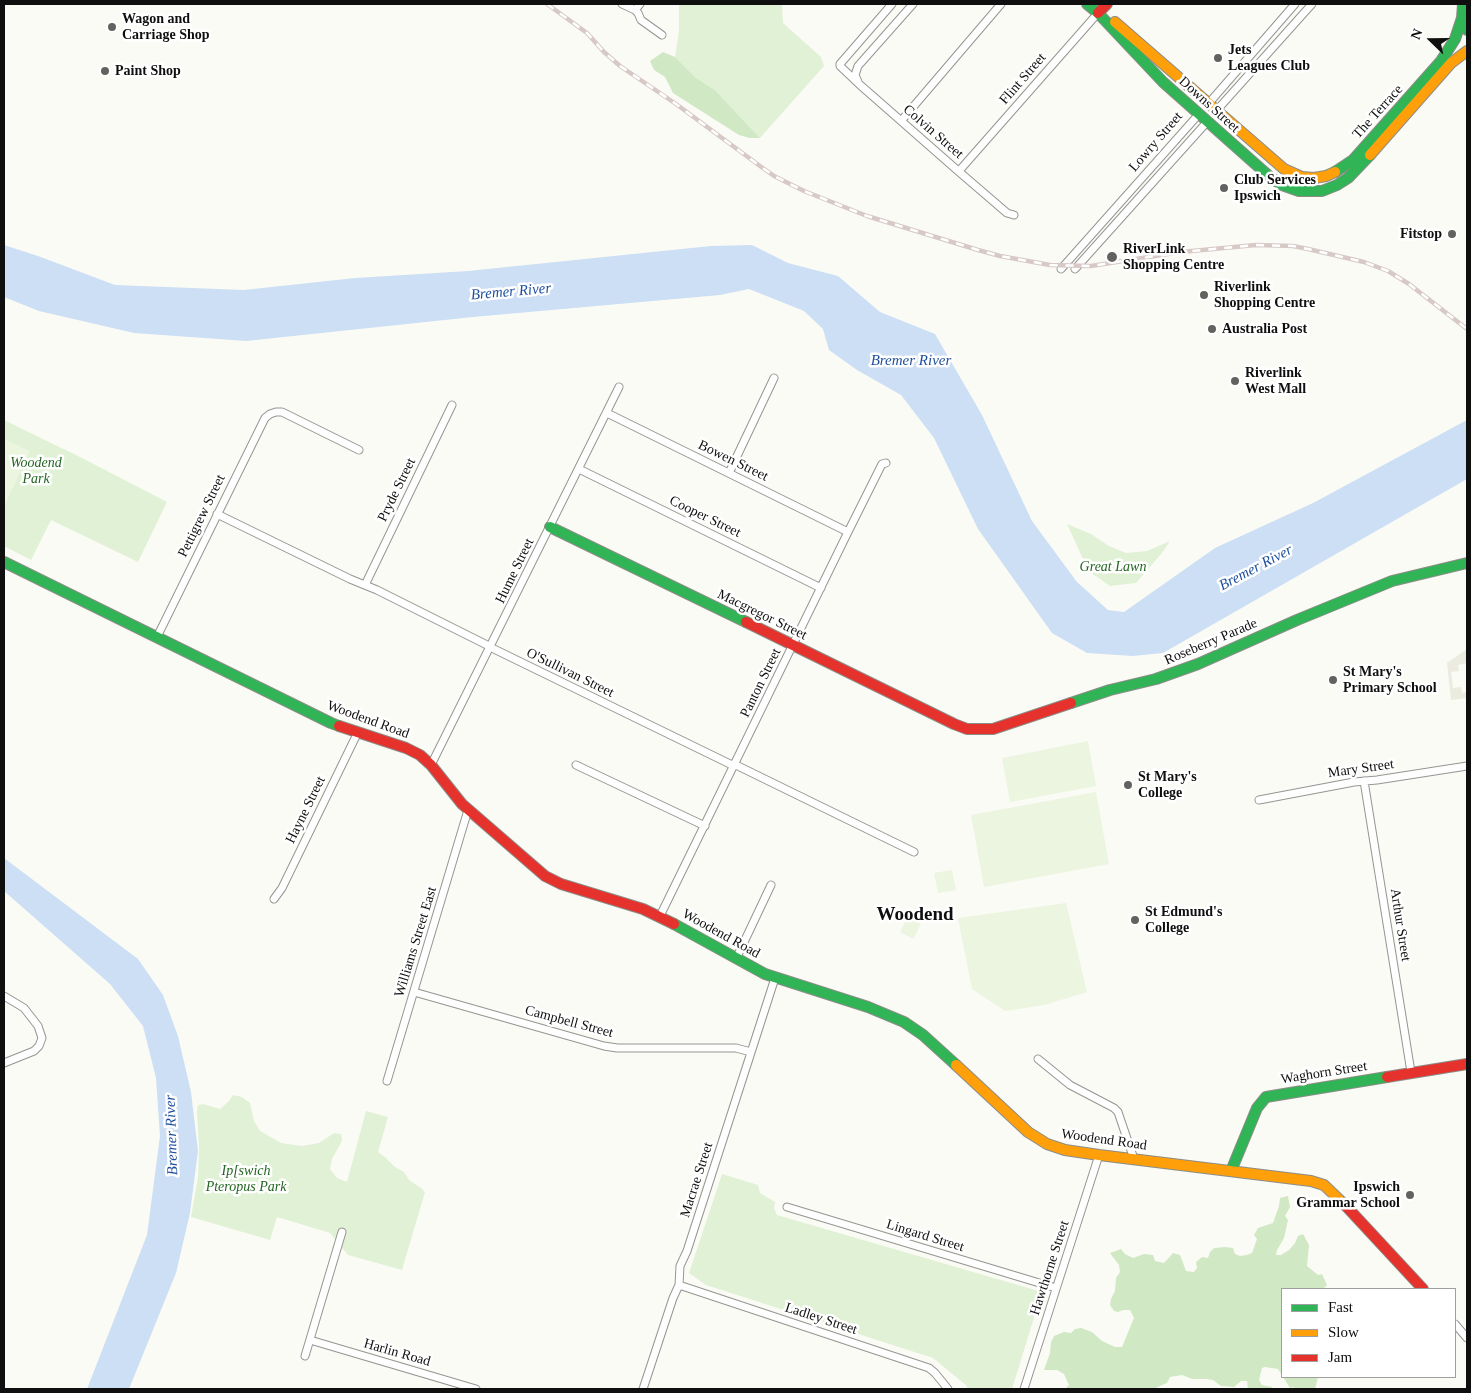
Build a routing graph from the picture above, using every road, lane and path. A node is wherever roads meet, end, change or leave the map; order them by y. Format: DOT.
graph roads {
  1 [pos="622,4"];
  2 [pos="640,4"];
  3 [pos="892,4"];
  4 [pos="913,4"];
  5 [pos="1001,4"];
  6 [pos="1087,4"];
  7 [pos="1107,4"];
  8 [pos="1312,4"];
  9 [pos="1295,5"];
  10 [pos="635,10"];
  11 [pos="1461,10"];
  12 [pos="1098,13"];
  13 [pos="1303,14"];
  14 [pos="1467,30"];
  15 [pos="1271,31"];
  16 [pos="662,35"];
  17 [pos="1280,39"];
  18 [pos="1467,51"];
  19 [pos="859,84"];
  20 [pos="1209,103"];
  21 [pos="1217,110"];
  22 [pos="1199,114"];
  23 [pos="900,121"];
  24 [pos="1207,122"];
  25 [pos="958,171"];
  26 [pos="1313,178"];
  27 [pos="1312,192"];
  28 [pos="1014,215"];
  29 [pos="1061,269"];
  30 [pos="1075,270"];
  31 [pos="774,378"];
  32 [pos="620,387"];
  33 [pos="452,405"];
  34 [pos="607,413"];
  35 [pos="359,450"];
  36 [pos="886,463"];
  37 [pos="579,469"];
  38 [pos="729,473"];
  39 [pos="217,514"];
  40 [pos="550,526"];
  41 [pos="848,532"];
  42 [pos="4,562"];
  43 [pos="1467,562"];
  44 [pos="365,585"];
  45 [pos="821,588"];
  46 [pos="157,637"];
  47 [pos="793,645"];
  48 [pos="490,648"];
  49 [pos="961,727"];
  50 [pos="358,732"];
  51 [pos="431,765"];
  52 [pos="576,765"];
  53 [pos="734,765"];
  54 [pos="1467,766"];
  55 [pos="1364,781"];
  56 [pos="1260,800"];
  57 [pos="468,810"];
  58 [pos="704,826"];
  59 [pos="914,852"];
  60 [pos="772,885"];
  61 [pos="274,898"];
  62 [pos="660,916"];
  63 [pos="736,959"];
  64 [pos="775,978"];
  65 [pos="414,992"];
  66 [pos="4,996"];
  67 [pos="751,1052"];
  68 [pos="1038,1058"];
  69 [pos="4,1063"];
  70 [pos="1467,1064"];
  71 [pos="1411,1072"];
  72 [pos="387,1081"];
  73 [pos="1099,1155"];
  74 [pos="1134,1159"];
  75 [pos="1231,1171"];
  76 [pos="787,1208"];
  77 [pos="342,1232"];
  78 [pos="678,1285"];
  79 [pos="1056,1288"];
  80 [pos="1422,1288"];
  81 [pos="1456,1325"];
  82 [pos="1467,1338"];
  83 [pos="310,1340"];
  84 [pos="305,1356"];
  85 [pos="476,1389"];
  86 [pos="643,1389"];
  87 [pos="948,1389"];
  88 [pos="1024,1389"];
  1 -- 10 [label="street"];
  2 -- 10 [label="street"];
  3 -- 19 [label="street, Colvin Street"];
  4 -- 19 [label="street"];
  5 -- 23 [label="street"];
  6 -- 12 [label="street, Downs Street"];
  7 -- 12 [label="street, Flint Street"];
  8 -- 13 [label="street, Lowry Street"];
  9 -- 13 [label="street, Lowry Street"];
  9 -- 15 [label="street, Lowry Street"];
  10 -- 16 [label="street"];
  11 -- 14 [label="street"];
  11 -- 26 [label="street, The Terrace"];
  12 -- 20 [label="street, Downs Street"];
  12 -- 22 [label="street, Downs Street"];
  12 -- 25 [label="street, Flint Street"];
  13 -- 17 [label="street, Lowry Street"];
  15 -- 17 [label="street"];
  15 -- 20 [label="street, Lowry Street"];
  17 -- 21 [label="street, Lowry Street"];
  18 -- 27 [label="street, The Terrace"];
  19 -- 23 [label="street, Colvin Street"];
  20 -- 21 [label="street, Downs Street"];
  20 -- 22 [label="street, Lowry Street"];
  21 -- 24 [label="street, Lowry Street"];
  21 -- 26 [label="street, Downs Street"];
  22 -- 24 [label="street, Downs Street"];
  22 -- 29 [label="street, Lowry Street"];
  23 -- 25 [label="street, Colvin Street"];
  24 -- 27 [label="street, Downs Street"];
  24 -- 30 [label="street, Lowry Street"];
  25 -- 28 [label="street, Colvin Street"];
  26 -- 27 [label="street"];
  31 -- 38 [label="street"];
  32 -- 34 [label="street, Hume Street"];
  33 -- 44 [label="street, Pryde Street"];
  34 -- 37 [label="street, Hume Street"];
  34 -- 38 [label="street, Bowen Street"];
  35 -- 39 [label="street, Pettigrew Street"];
  36 -- 41 [label="street, Panton Street"];
  37 -- 40 [label="street, Hume Street"];
  37 -- 45 [label="street, Cooper Street"];
  38 -- 41 [label="street, Bowen Street"];
  39 -- 44 [label="street, O'Sullivan Street"];
  39 -- 46 [label="street, Pettigrew Street"];
  40 -- 47 [label="street, Macgregor Street"];
  40 -- 48 [label="street, Hume Street"];
  41 -- 45 [label="street, Panton Street"];
  42 -- 46 [label="street, Woodend Road"];
  43 -- 49 [label="street, Roseberry Parade"];
  44 -- 48 [label="street, O'Sullivan Street"];
  45 -- 47 [label="street, Panton Street"];
  46 -- 50 [label="street, Woodend Road"];
  47 -- 49 [label="street, Macgregor Street"];
  47 -- 53 [label="street, Panton Street"];
  48 -- 51 [label="street, Hume Street"];
  48 -- 53 [label="street, O'Sullivan Street"];
  50 -- 51 [label="street, Woodend Road"];
  50 -- 61 [label="street, Hayne Street"];
  51 -- 57 [label="street, Woodend Road"];
  52 -- 58 [label="street"];
  53 -- 58 [label="street, Panton Street"];
  53 -- 59 [label="street, O'Sullivan Street"];
  54 -- 55 [label="street, Mary Street"];
  55 -- 56 [label="street, Mary Street"];
  55 -- 71 [label="street, Arthur Street"];
  57 -- 62 [label="street, Woodend Road"];
  57 -- 65 [label="street, Williams Street East"];
  58 -- 62 [label="street, Panton Street"];
  60 -- 63 [label="street"];
  62 -- 63 [label="street, Woodend Road"];
  63 -- 64 [label="street, Woodend Road"];
  64 -- 67 [label="street, Macrae Street"];
  64 -- 73 [label="street, Woodend Road"];
  65 -- 67 [label="street, Campbell Street"];
  65 -- 72 [label="street, Williams Street East"];
  66 -- 69 [label="street"];
  67 -- 78 [label="street, Macrae Street"];
  68 -- 74 [label="street"];
  70 -- 71 [label="street, Waghorn Street"];
  71 -- 75 [label="street, Waghorn Street"];
  73 -- 74 [label="street, Woodend Road"];
  73 -- 79 [label="street, Hawthorne Street"];
  74 -- 75 [label="street, Woodend Road"];
  75 -- 80 [label="street, Woodend Road"];
  76 -- 79 [label="street, Lingard Street"];
  77 -- 83 [label="street"];
  78 -- 86 [label="street, Macrae Street"];
  78 -- 87 [label="street, Ladley Street"];
  79 -- 88 [label="street, Hawthorne Street"];
  81 -- 82 [label="street"];
  83 -- 84 [label="street"];
  83 -- 85 [label="street, Harlin Road"];
}
